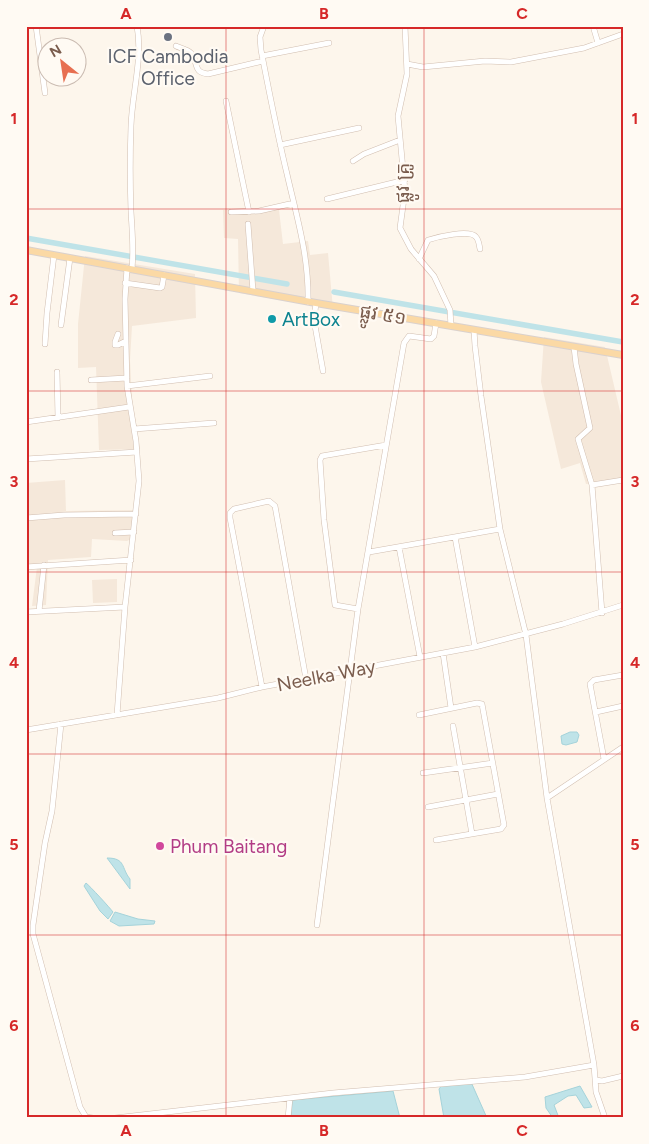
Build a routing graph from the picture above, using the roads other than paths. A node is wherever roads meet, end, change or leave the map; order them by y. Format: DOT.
graph roads {
  1 [pos="36,26"];
  2 [pos="137,26"];
  3 [pos="264,26"];
  4 [pos="405,26"];
  5 [pos="594,26"];
  6 [pos="623,34"];
  7 [pos="598,43"];
  8 [pos="329,44"];
  9 [pos="176,46"];
  10 [pos="263,58"];
  11 [pos="407,64"];
  12 [pos="45,93"];
  13 [pos="226,101"];
  14 [pos="359,128"];
  15 [pos="400,140"];
  16 [pos="280,146"];
  17 [pos="353,161"];
  18 [pos="405,180"];
  19 [pos="327,198"];
  20 [pos="294,203"];
  21 [pos="231,212"];
  22 [pos="248,212"];
  23 [pos="248,224"];
  24 [pos="480,249"];
  25 [pos="26,250"];
  26 [pos="54,255"];
  27 [pos="419,259"];
  28 [pos="69,264"];
  29 [pos="128,273"];
  30 [pos="163,280"];
  31 [pos="253,288"];
  32 [pos="308,302"];
  33 [pos="316,306"];
  34 [pos="436,323"];
  35 [pos="451,323"];
  36 [pos="61,325"];
  37 [pos="474,330"];
  38 [pos="118,334"];
  39 [pos="126,341"];
  40 [pos="46,344"];
  41 [pos="574,347"];
  42 [pos="623,355"];
  43 [pos="323,370"];
  44 [pos="57,372"];
  45 [pos="210,376"];
  46 [pos="126,378"];
  47 [pos="91,380"];
  48 [pos="127,386"];
  49 [pos="129,407"];
  50 [pos="58,418"];
  51 [pos="26,422"];
  52 [pos="214,423"];
  53 [pos="134,429"];
  54 [pos="386,445"];
  55 [pos="137,452"];
  56 [pos="26,460"];
  57 [pos="623,480"];
  58 [pos="592,485"];
  59 [pos="136,514"];
  60 [pos="26,518"];
  61 [pos="500,529"];
  62 [pos="134,532"];
  63 [pos="115,533"];
  64 [pos="455,537"];
  65 [pos="399,547"];
  66 [pos="368,552"];
  67 [pos="131,560"];
  68 [pos="44,565"];
  69 [pos="26,567"];
  70 [pos="623,605"];
  71 [pos="125,607"];
  72 [pos="358,609"];
  73 [pos="39,611"];
  74 [pos="26,612"];
  75 [pos="602,613"];
  76 [pos="526,635"];
  77 [pos="475,647"];
  78 [pos="443,653"];
  79 [pos="420,657"];
  80 [pos="349,672"];
  81 [pos="623,675"];
  82 [pos="306,679"];
  83 [pos="262,688"];
  84 [pos="623,706"];
  85 [pos="451,708"];
  86 [pos="596,712"];
  87 [pos="117,715"];
  88 [pos="419,715"];
  89 [pos="61,724"];
  90 [pos="453,726"];
  91 [pos="26,730"];
  92 [pos="623,747"];
  93 [pos="604,759"];
  94 [pos="493,762"];
  95 [pos="460,767"];
  96 [pos="423,773"];
  97 [pos="498,794"];
  98 [pos="547,798"];
  99 [pos="466,801"];
  100 [pos="428,807"];
  101 [pos="472,834"];
  102 [pos="436,840"];
  103 [pos="317,924"];
  104 [pos="594,1065"];
  105 [pos="623,1076"];
  106 [pos="596,1080"];
  107 [pos="290,1098"];
  108 [pos="93,1118"];
  109 [pos="116,1118"];
  110 [pos="288,1118"];
  111 [pos="605,1118"];
  1 -- 12 [label="street"];
  2 -- 29 [label="street"];
  3 -- 10 [label="street"];
  4 -- 11 [label="street, ផ្លូវ គ្រូ"];
  5 -- 7 [label="street"];
  6 -- 7 [label="street"];
  7 -- 11 [label="street"];
  8 -- 10 [label="street"];
  9 -- 10 [label="street"];
  10 -- 16 [label="street"];
  11 -- 15 [label="street, ផ្លូវ គ្រូ"];
  13 -- 22 [label="street"];
  14 -- 16 [label="street"];
  15 -- 17 [label="street"];
  15 -- 18 [label="street, ផ្លូវ គ្រូ"];
  16 -- 20 [label="street"];
  18 -- 19 [label="street"];
  18 -- 27 [label="street, ផ្លូវ គ្រូ"];
  20 -- 22 [label="street"];
  20 -- 32 [label="street"];
  21 -- 22 [label="street"];
  23 -- 31 [label="street"];
  24 -- 27 [label="street"];
  25 -- 26 [label="main road, ផ្លូវ ៥១"];
  26 -- 28 [label="main road, ផ្លូវ ៥១"];
  26 -- 40 [label="street"];
  27 -- 35 [label="street, ផ្លូវ គ្រូ"];
  28 -- 29 [label="main road, ផ្លូវ ៥១"];
  28 -- 36 [label="street"];
  29 -- 30 [label="main road, ផ្លូវ ៥១"];
  29 -- 30 [label="street"];
  29 -- 39 [label="street"];
  30 -- 31 [label="main road, ផ្លូវ ៥១"];
  31 -- 32 [label="main road, ផ្លូវ ៥១"];
  32 -- 33 [label="main road, ផ្លូវ ៥១"];
  33 -- 34 [label="main road, ផ្លូវ ៥១"];
  33 -- 43 [label="street"];
  34 -- 35 [label="main road, ផ្លូវ ៥១"];
  34 -- 54 [label="street"];
  35 -- 37 [label="main road, ផ្លូវ ៥១"];
  37 -- 41 [label="main road, ផ្លូវ ៥១"];
  37 -- 61 [label="street"];
  38 -- 39 [label="street"];
  39 -- 46 [label="street"];
  41 -- 42 [label="main road, ផ្លូវ ៥១"];
  41 -- 58 [label="street"];
  44 -- 50 [label="street"];
  45 -- 48 [label="street"];
  46 -- 47 [label="street"];
  46 -- 48 [label="street"];
  48 -- 49 [label="street"];
  49 -- 50 [label="street"];
  49 -- 53 [label="street"];
  50 -- 51 [label="street"];
  52 -- 53 [label="street"];
  53 -- 55 [label="street"];
  54 -- 66 [label="street"];
  54 -- 72 [label="street"];
  55 -- 56 [label="street"];
  55 -- 59 [label="street"];
  57 -- 58 [label="street"];
  58 -- 75 [label="street"];
  59 -- 60 [label="street"];
  59 -- 62 [label="street"];
  61 -- 64 [label="street"];
  61 -- 76 [label="street"];
  62 -- 63 [label="street"];
  62 -- 67 [label="street"];
  64 -- 65 [label="street"];
  64 -- 77 [label="street"];
  65 -- 66 [label="street"];
  65 -- 79 [label="street"];
  66 -- 72 [label="street"];
  67 -- 68 [label="street"];
  67 -- 71 [label="street"];
  68 -- 69 [label="street"];
  68 -- 73 [label="street"];
  70 -- 75 [label="street, Neelka Way"];
  71 -- 73 [label="street"];
  71 -- 87 [label="street"];
  72 -- 80 [label="street"];
  73 -- 74 [label="street"];
  75 -- 76 [label="street, Neelka Way"];
  76 -- 77 [label="street, Neelka Way"];
  76 -- 98 [label="street"];
  77 -- 78 [label="street, Neelka Way"];
  78 -- 79 [label="street, Neelka Way"];
  78 -- 85 [label="street"];
  79 -- 80 [label="street, Neelka Way"];
  80 -- 82 [label="street, Neelka Way"];
  80 -- 103 [label="street"];
  81 -- 86 [label="street"];
  82 -- 83 [label="street, Neelka Way"];
  82 -- 83 [label="street"];
  83 -- 87 [label="street, Neelka Way"];
  84 -- 86 [label="street"];
  85 -- 88 [label="street"];
  85 -- 94 [label="street"];
  86 -- 93 [label="street"];
  87 -- 89 [label="street, Neelka Way"];
  89 -- 91 [label="street, Neelka Way"];
  89 -- 108 [label="street"];
  90 -- 95 [label="street"];
  92 -- 93 [label="street"];
  93 -- 98 [label="street"];
  94 -- 95 [label="street"];
  94 -- 97 [label="street"];
  95 -- 96 [label="street"];
  95 -- 99 [label="street"];
  97 -- 99 [label="street"];
  97 -- 101 [label="street"];
  98 -- 104 [label="street"];
  99 -- 100 [label="street"];
  99 -- 101 [label="street"];
  101 -- 102 [label="street"];
  104 -- 106 [label="street"];
  104 -- 107 [label="street"];
  105 -- 106 [label="street"];
  106 -- 111 [label="street"];
  107 -- 109 [label="street"];
  107 -- 110 [label="street"];
}
